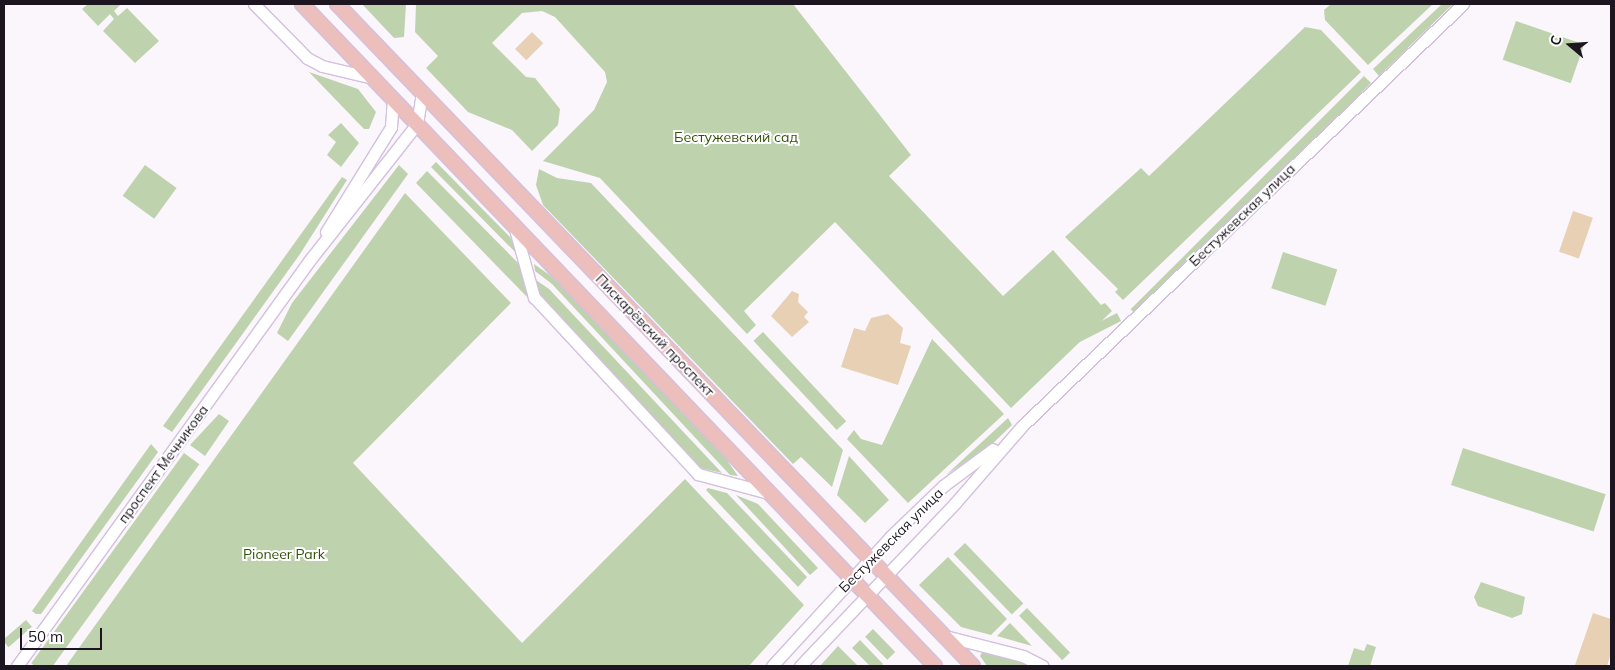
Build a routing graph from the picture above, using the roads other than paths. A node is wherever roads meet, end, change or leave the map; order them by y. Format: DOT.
graph roads {
  1 [pos="254,4"];
  2 [pos="302,4"];
  3 [pos="336,4"];
  4 [pos="1463,4"];
  5 [pos="374,78"];
  6 [pos="422,93"];
  7 [pos="393,98"];
  8 [pos="417,124"];
  9 [pos="514,225"];
  10 [pos="309,261"];
  11 [pos="1022,426"];
  12 [pos="769,493"];
  13 [pos="870,558"];
  14 [pos="885,574"];
  15 [pos="852,579"];
  16 [pos="866,594"];
  17 [pos="945,636"];
  18 [pos="16,666"];
  19 [pos="772,666"];
  20 [pos="800,666"];
  21 [pos="935,666"];
  22 [pos="973,666"];
  23 [pos="1043,666"];
  1 -- 5 [label="street"];
  2 -- 5 [label="main road, Пискарёвский проспект"];
  3 -- 6 [label="main road, Пискарёвский проспект"];
  4 -- 11 [label="street, Бестужевская улица"];
  5 -- 7 [label="main road, Пискарёвский проспект"];
  6 -- 8 [label="street, проспект Мечникова"];
  6 -- 13 [label="main road, Пискарёвский проспект"];
  7 -- 8 [label="main road, Пискарёвский проспект"];
  7 -- 10 [label="street, проспект Мечникова"];
  8 -- 9 [label="main road, Пискарёвский проспект"];
  8 -- 10 [label="street, проспект Мечникова"];
  9 -- 12 [label="main road, Пискарёвский проспект"];
  9 -- 12 [label="street"];
  10 -- 18 [label="street, проспект Мечникова"];
  11 -- 13 [label="street, Бестужевская улица"];
  11 -- 14 [label="street, Бестужевская улица"];
  12 -- 15 [label="main road, Пискарёвский проспект"];
  13 -- 14 [label="main road, Пискарёвский проспект"];
  13 -- 15 [label="street, Бестужевская улица"];
  14 -- 16 [label="street, Бестужевская улица"];
  14 -- 17 [label="main road, Пискарёвский проспект"];
  15 -- 16 [label="main road, Пискарёвский проспект"];
  15 -- 19 [label="street, Бестужевская улица"];
  16 -- 20 [label="street, Бестужевская улица"];
  16 -- 21 [label="main road, Пискарёвский проспект"];
  17 -- 22 [label="main road, Пискарёвский проспект"];
  17 -- 23 [label="street"];
}
